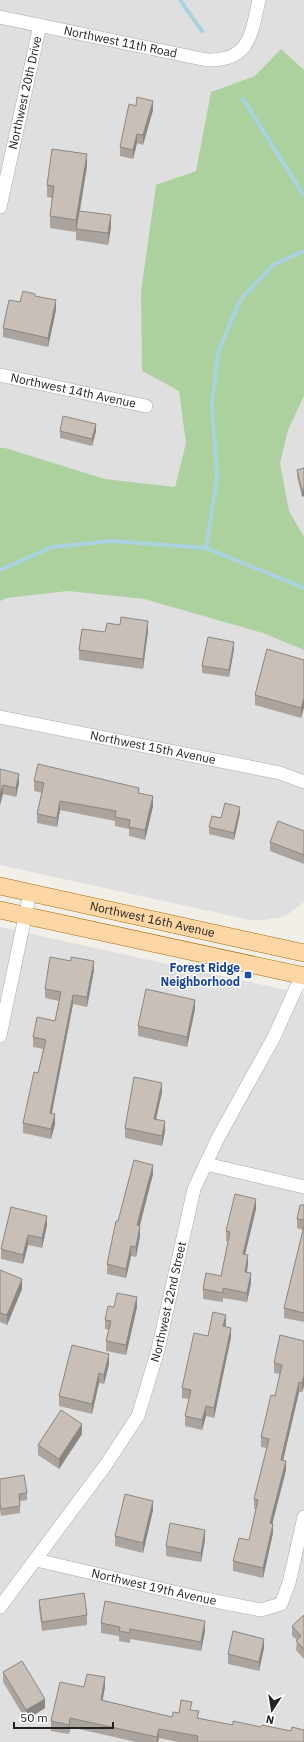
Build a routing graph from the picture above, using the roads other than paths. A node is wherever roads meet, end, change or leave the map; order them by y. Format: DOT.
graph roads {
  1 [pos="259,0"];
  2 [pos="0,17"];
  3 [pos="40,25"];
  4 [pos="0,207"];
  5 [pos="0,375"];
  6 [pos="146,406"];
  7 [pos="0,717"];
  8 [pos="304,782"];
  9 [pos="0,886"];
  10 [pos="30,893"];
  11 [pos="0,910"];
  12 [pos="26,916"];
  13 [pos="304,953"];
  14 [pos="304,977"];
  15 [pos="0,1036"];
  16 [pos="206,1164"];
  17 [pos="304,1187"];
  18 [pos="304,1518"];
  19 [pos="36,1560"];
  20 [pos="0,1607"];
  1 -- 3 [label="street, Northwest 11th Road"];
  2 -- 3 [label="street, Northwest 11th Road"];
  3 -- 4 [label="street, Northwest 20th Drive"];
  5 -- 6 [label="street, Northwest 14th Avenue"];
  7 -- 8 [label="street, Northwest 15th Avenue"];
  9 -- 10 [label="main road, Northwest 16th Avenue"];
  10 -- 12 [label="street"];
  10 -- 13 [label="main road, Northwest 16th Avenue"];
  11 -- 12 [label="main road, Northwest 16th Avenue"];
  12 -- 14 [label="main road, Northwest 16th Avenue"];
  12 -- 15 [label="street"];
  14 -- 16 [label="street, Northwest 22nd Street"];
  16 -- 17 [label="street"];
  16 -- 19 [label="street, Northwest 22nd Street"];
  18 -- 19 [label="street, Northwest 19th Avenue"];
  19 -- 20 [label="street, Northwest 22nd Street"];
}
